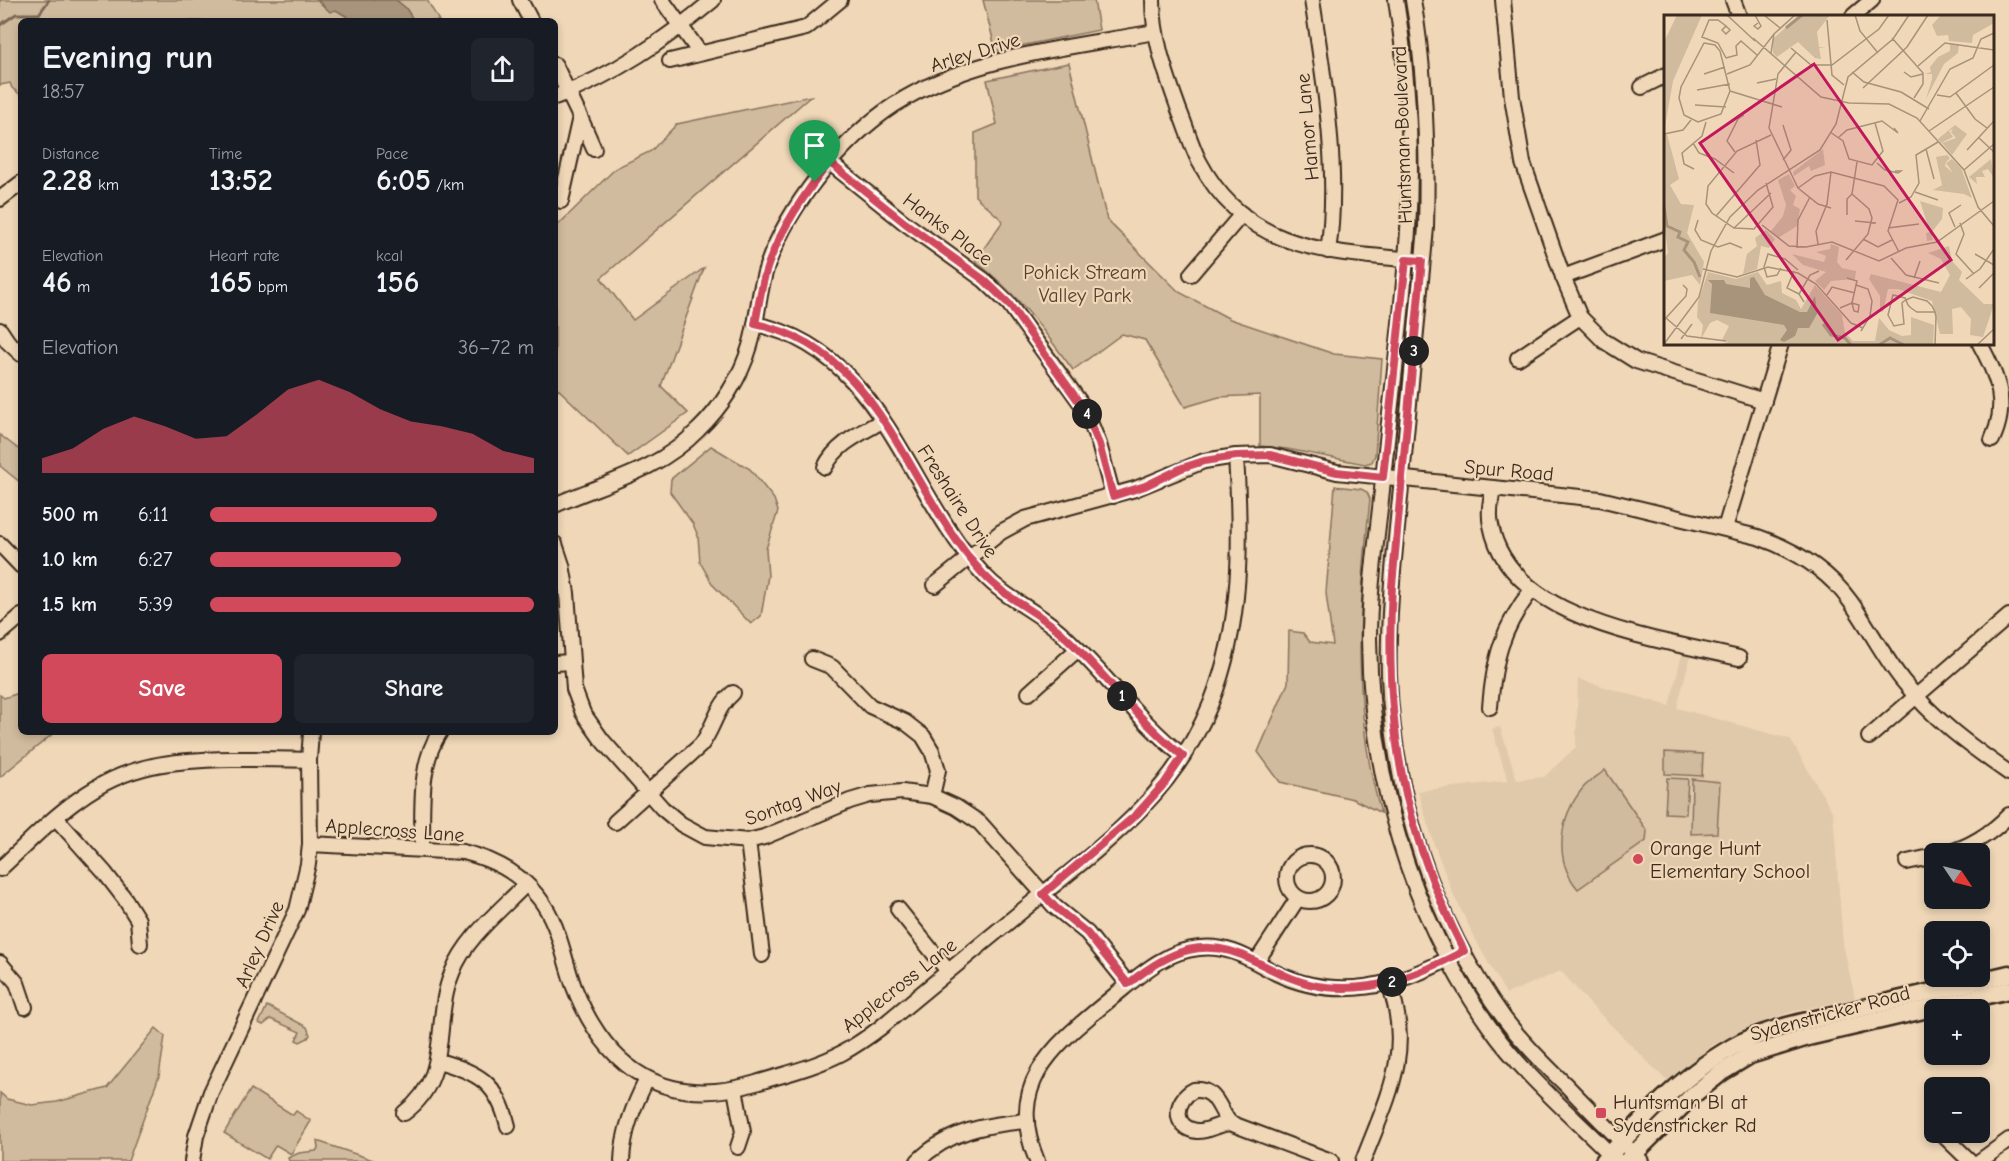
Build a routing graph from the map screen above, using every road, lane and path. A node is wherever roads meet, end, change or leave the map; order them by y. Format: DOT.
graph roads {
  1 [pos="520,0"];
  2 [pos="662,0"];
  3 [pos="713,0"];
  4 [pos="840,0"];
  5 [pos="1153,0"];
  6 [pos="1312,0"];
  7 [pos="1396,0"];
  8 [pos="1413,0"];
  9 [pos="1503,0"];
  10 [pos="1733,0"];
  11 [pos="1872,0"];
  12 [pos="1738,15"];
  13 [pos="1853,15"];
  14 [pos="529,18"];
  15 [pos="681,27"];
  16 [pos="1155,33"];
  17 [pos="700,54"];
  18 [pos="670,61"];
  19 [pos="558,71"];
  20 [pos="1664,76"];
  21 [pos="1642,87"];
  22 [pos="569,92"];
  23 [pos="558,96"];
  24 [pos="580,117"];
  25 [pos="594,149"];
  26 [pos="829,162"];
  27 [pos="18,185"];
  28 [pos="0,199"];
  29 [pos="561,201"];
  30 [pos="1242,214"];
  31 [pos="1664,239"];
  32 [pos="1328,251"];
  33 [pos="1406,260"];
  34 [pos="1422,261"];
  35 [pos="1191,274"];
  36 [pos="1563,278"];
  37 [pos="1580,316"];
  38 [pos="755,324"];
  39 [pos="0,330"];
  40 [pos="1781,345"];
  41 [pos="1981,345"];
  42 [pos="18,351"];
  43 [pos="1518,358"];
  44 [pos="1764,401"];
  45 [pos="882,420"];
  46 [pos="1992,440"];
  47 [pos="1236,456"];
  48 [pos="825,467"];
  49 [pos="1383,477"];
  50 [pos="1402,479"];
  51 [pos="1492,488"];
  52 [pos="1113,496"];
  53 [pos="558,504"];
  54 [pos="1725,528"];
  55 [pos="0,544"];
  56 [pos="558,553"];
  57 [pos="969,558"];
  58 [pos="18,563"];
  59 [pos="935,585"];
  60 [pos="1532,590"];
  61 [pos="2009,616"];
  62 [pos="18,619"];
  63 [pos="0,634"];
  64 [pos="1078,649"];
  65 [pos="1739,658"];
  66 [pos="812,659"];
  67 [pos="571,662"];
  68 [pos="558,663"];
  69 [pos="733,693"];
  70 [pos="1029,693"];
  71 [pos="1916,696"];
  72 [pos="1490,707"];
  73 [pos="311,735"];
  74 [pos="438,735"];
  75 [pos="1869,737"];
  76 [pos="1183,756"];
  77 [pos="309,760"];
  78 [pos="2009,773"];
  79 [pos="649,792"];
  80 [pos="933,796"];
  81 [pos="2009,815"];
  82 [pos="56,818"];
  83 [pos="615,822"];
  84 [pos="748,841"];
  85 [pos="1971,843"];
  86 [pos="310,844"];
  87 [pos="422,848"];
  88 [pos="1924,858"];
  89 [pos="1907,862"];
  90 [pos="0,869"];
  91 [pos="526,884"];
  92 [pos="1043,894"];
  93 [pos="1298,898"];
  94 [pos="898,909"];
  95 [pos="140,944"];
  96 [pos="1464,951"];
  97 [pos="762,955"];
  98 [pos="1448,959"];
  99 [pos="1257,961"];
  100 [pos="0,963"];
  101 [pos="948,971"];
  102 [pos="2009,974"];
  103 [pos="1128,984"];
  104 [pos="1389,984"];
  105 [pos="2009,990"];
  106 [pos="25,1007"];
  107 [pos="438,1061"];
  108 [pos="647,1078"];
  109 [pos="735,1089"];
  110 [pos="404,1113"];
  111 [pos="1027,1121"];
  112 [pos="1230,1123"];
  113 [pos="508,1125"];
  114 [pos="2009,1140"];
  115 [pos="1951,1143"];
  116 [pos="738,1147"];
  117 [pos="1631,1154"];
  118 [pos="1610,1159"];
  119 [pos="192,1161"];
  120 [pos="622,1161"];
  121 [pos="918,1161"];
  122 [pos="1037,1161"];
  123 [pos="1331,1161"];
  124 [pos="1363,1161"];
  125 [pos="1970,1161"];
  126 [pos="1980,1161"];
  1 -- 14 [label="street"];
  2 -- 15 [label="street"];
  3 -- 15 [label="street"];
  4 -- 17 [label="street"];
  5 -- 16 [label="street"];
  6 -- 32 [label="street, Hamor Lane"];
  7 -- 33 [label="street, Huntsman Boulevard"];
  8 -- 34 [label="street, Huntsman Boulevard"];
  9 -- 36 [label="street"];
  10 -- 12 [label="street"];
  11 -- 13 [label="street"];
  15 -- 17 [label="street"];
  15 -- 22 [label="street"];
  16 -- 26 [label="street, Arley Drive"];
  16 -- 30 [label="street"];
  17 -- 18 [label="street"];
  19 -- 22 [label="street"];
  20 -- 21 [label="street"];
  22 -- 23 [label="street"];
  22 -- 24 [label="street"];
  24 -- 25 [label="street"];
  24 -- 29 [label="street"];
  26 -- 38 [label="street, Arley Drive"];
  26 -- 52 [label="street, Hanks Place"];
  27 -- 28 [label="street"];
  30 -- 32 [label="street"];
  30 -- 35 [label="street"];
  31 -- 36 [label="street"];
  32 -- 33 [label="street"];
  33 -- 34 [label="street"];
  33 -- 49 [label="street, Huntsman Boulevard"];
  34 -- 50 [label="street, Huntsman Boulevard"];
  36 -- 37 [label="street"];
  37 -- 43 [label="street"];
  37 -- 44 [label="street"];
  38 -- 45 [label="street, Freshaire Drive"];
  38 -- 53 [label="street, Arley Drive"];
  39 -- 42 [label="street"];
  40 -- 44 [label="street"];
  41 -- 46 [label="street"];
  44 -- 54 [label="street"];
  45 -- 48 [label="street"];
  45 -- 57 [label="street, Freshaire Drive"];
  47 -- 49 [label="street, Spur Road"];
  47 -- 52 [label="street, Spur Road"];
  47 -- 76 [label="street, Applecross Lane"];
  49 -- 50 [label="street, Spur Road"];
  49 -- 98 [label="street, Huntsman Boulevard"];
  50 -- 51 [label="street, Spur Road"];
  50 -- 96 [label="street, Huntsman Boulevard"];
  51 -- 54 [label="street, Spur Road"];
  51 -- 60 [label="street"];
  52 -- 57 [label="street, Spur Road"];
  54 -- 71 [label="street, Spur Road"];
  55 -- 58 [label="street"];
  56 -- 67 [label="street, Sontag Way"];
  57 -- 59 [label="street, Spur Road"];
  57 -- 64 [label="street, Freshaire Drive"];
  60 -- 65 [label="street"];
  60 -- 72 [label="street"];
  61 -- 71 [label="street"];
  62 -- 63 [label="street"];
  64 -- 70 [label="street"];
  64 -- 76 [label="street, Freshaire Drive"];
  66 -- 80 [label="street"];
  67 -- 68 [label="street"];
  67 -- 79 [label="street, Sontag Way"];
  69 -- 79 [label="street"];
  71 -- 75 [label="street"];
  71 -- 78 [label="street, Spur Road"];
  73 -- 77 [label="street, Arley Drive"];
  74 -- 87 [label="street"];
  76 -- 92 [label="street, Applecross Lane"];
  77 -- 82 [label="street"];
  77 -- 86 [label="street, Arley Drive"];
  79 -- 83 [label="street"];
  79 -- 84 [label="street, Sontag Way"];
  80 -- 84 [label="street, Sontag Way"];
  80 -- 92 [label="street, Sontag Way"];
  81 -- 85 [label="street"];
  82 -- 90 [label="street"];
  82 -- 95 [label="street"];
  84 -- 97 [label="street"];
  86 -- 87 [label="street, Applecross Lane"];
  86 -- 119 [label="street, Arley Drive"];
  87 -- 91 [label="street, Applecross Lane"];
  88 -- 89 [label="street"];
  91 -- 107 [label="street"];
  91 -- 108 [label="street, Applecross Lane"];
  92 -- 101 [label="street, Applecross Lane"];
  92 -- 103 [label="street, Sontag Way"];
  93 -- 99 [label="street"];
  94 -- 101 [label="street"];
  96 -- 98 [label="street"];
  96 -- 117 [label="street, Huntsman Boulevard"];
  98 -- 104 [label="street"];
  98 -- 118 [label="street, Huntsman Boulevard"];
  99 -- 103 [label="street"];
  99 -- 104 [label="street"];
  100 -- 106 [label="street"];
  101 -- 109 [label="street, Applecross Lane"];
  102 -- 117 [label="main road, Sydenstricker Road"];
  103 -- 111 [label="street"];
  104 -- 124 [label="street"];
  105 -- 117 [label="main road, Sydenstricker Road"];
  107 -- 110 [label="street"];
  107 -- 113 [label="street"];
  108 -- 109 [label="street, Applecross Lane"];
  108 -- 120 [label="street"];
  109 -- 116 [label="street"];
  111 -- 121 [label="street"];
  111 -- 122 [label="street"];
  112 -- 123 [label="street"];
  114 -- 126 [label="street"];
  115 -- 125 [label="street"];
  117 -- 118 [label="main road, Sydenstricker Road"];
}
